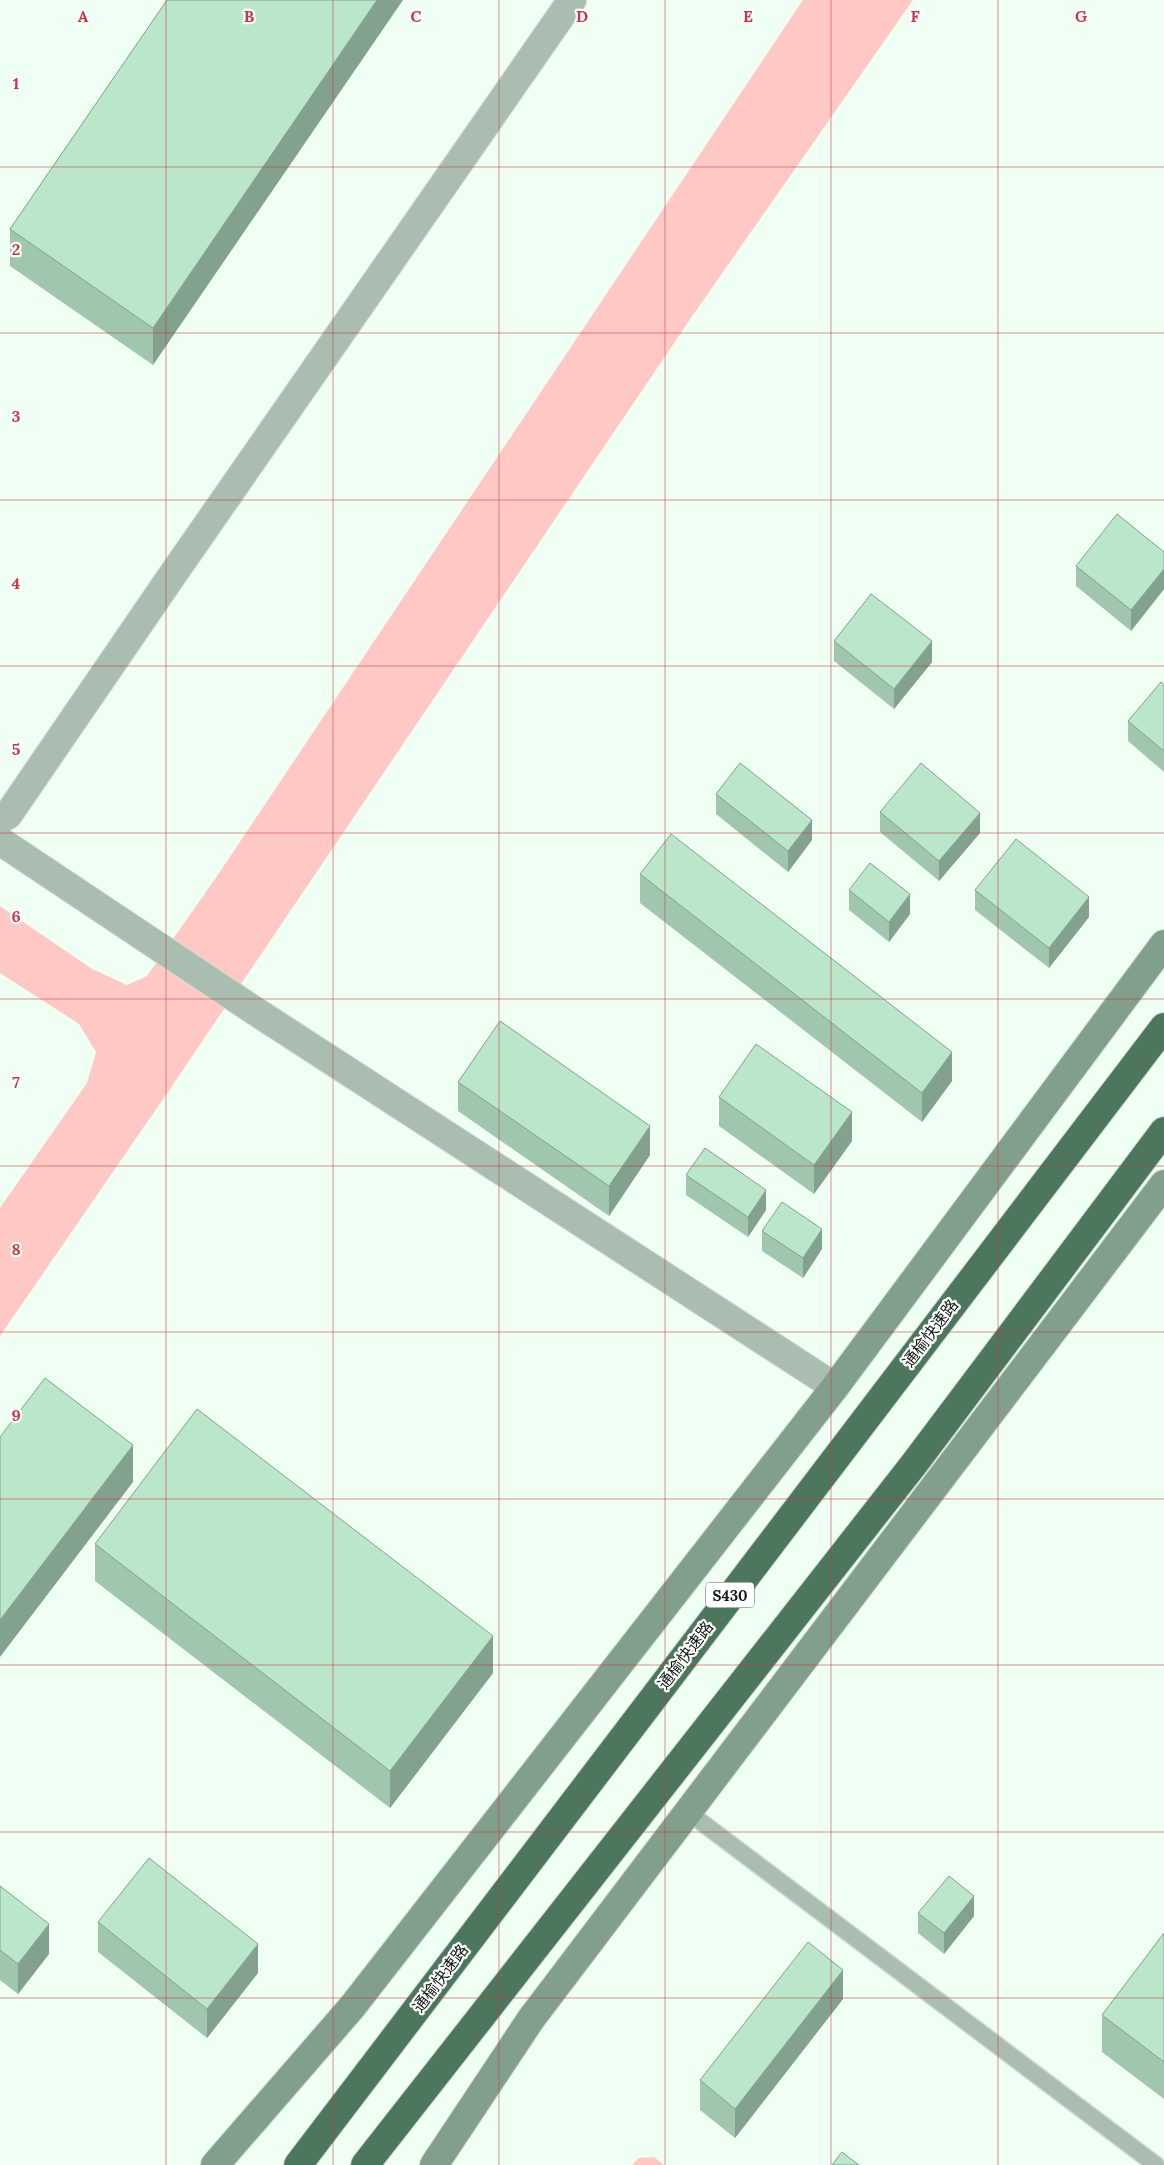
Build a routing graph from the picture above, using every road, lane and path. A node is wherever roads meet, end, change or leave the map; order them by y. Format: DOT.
graph roads {
  1 [pos="572,0"];
  2 [pos="0,820"];
  3 [pos="0,841"];
  4 [pos="1164,944"];
  5 [pos="1164,1026"];
  6 [pos="1164,1131"];
  7 [pos="1164,1184"];
  8 [pos="835,1386"];
  9 [pos="688,1812"];
  10 [pos="216,2165"];
  11 [pos="298,2165"];
  12 [pos="365,2165"];
  13 [pos="434,2165"];
  14 [pos="1156,2165"];
  1 -- 2 [label="street"];
  3 -- 8 [label="street"];
  4 -- 8 [label="street"];
  5 -- 11 [label="highway, 通榆快速路 / S430"];
  6 -- 12 [label="highway"];
  7 -- 9 [label="street"];
  8 -- 10 [label="street"];
  9 -- 13 [label="street"];
  9 -- 14 [label="lane"];
}
